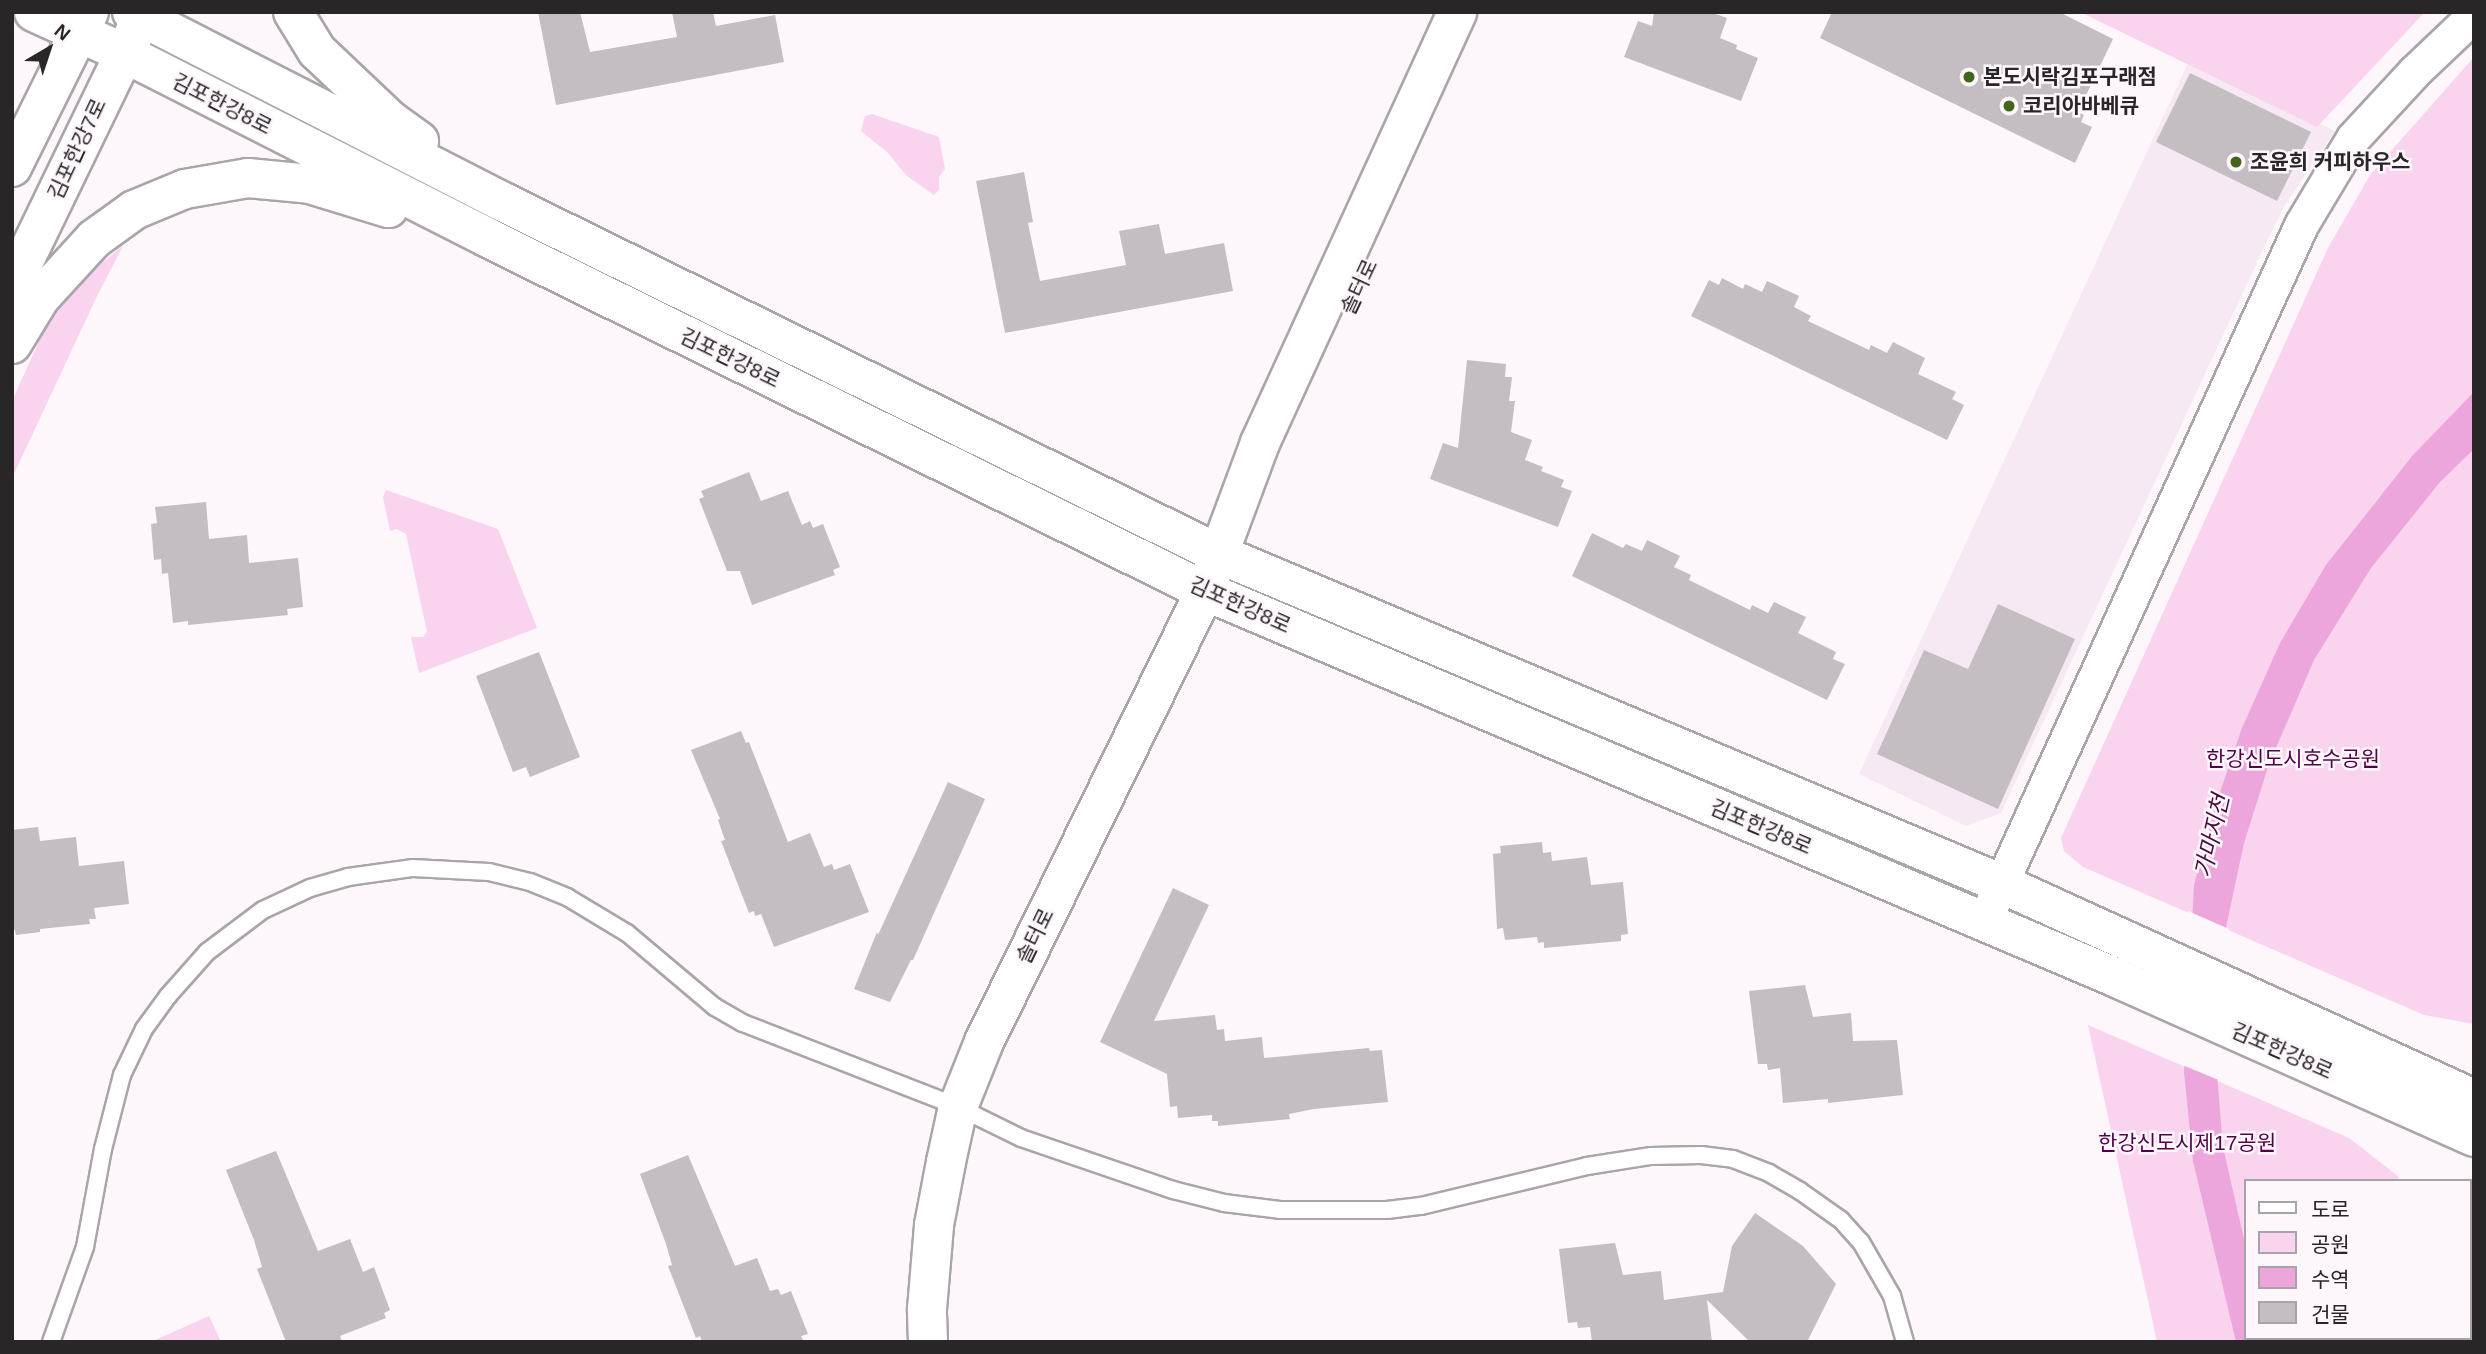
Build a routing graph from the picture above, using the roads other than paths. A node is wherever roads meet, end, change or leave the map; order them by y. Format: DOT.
graph roads {
  1 [pos="34,12"];
  2 [pos="293,12"];
  3 [pos="1457,12"];
  4 [pos="1486,12"];
  5 [pos="140,14"];
  6 [pos="2474,15"];
  7 [pos="84,22"];
  8 [pos="124,53"];
  9 [pos="12,167"];
  10 [pos="503,202"];
  11 [pos="488,238"];
  12 [pos="12,286"];
  13 [pos="12,344"];
  14 [pos="1219,554"];
  15 [pos="1205,591"];
  16 [pos="2002,884"];
  17 [pos="1984,921"];
  18 [pos="2474,1099"];
  19 [pos="958,1107"];
  20 [pos="2474,1136"];
  21 [pos="51,1342"];
  22 [pos="928,1342"];
  23 [pos="1905,1342"];
  1 -- 7 [label="street, 김포한강8로"];
  2 -- 10 [label="street"];
  3 -- 14 [label="street, 솔터로"];
  4 -- 14 [label="street, 솔터로"];
  5 -- 8 [label="street, 김포한강7로"];
  5 -- 10 [label="street, 김포한강8로"];
  6 -- 16 [label="street"];
  7 -- 8 [label="street, 김포한강8로"];
  7 -- 9 [label="street"];
  8 -- 11 [label="street, 김포한강8로"];
  8 -- 12 [label="street, 김포한강7로"];
  10 -- 14 [label="street, 김포한강8로"];
  11 -- 13 [label="street"];
  11 -- 15 [label="street, 김포한강8로"];
  14 -- 15 [label="street, 솔터로"];
  14 -- 16 [label="street, 김포한강8로"];
  15 -- 17 [label="street, 김포한강8로"];
  15 -- 19 [label="street, 솔터로"];
  16 -- 17 [label="street"];
  16 -- 18 [label="street, 김포한강8로"];
  17 -- 20 [label="street, 김포한강8로"];
  19 -- 21 [label="lane"];
  19 -- 22 [label="street, 솔터로"];
  19 -- 23 [label="lane"];
}
